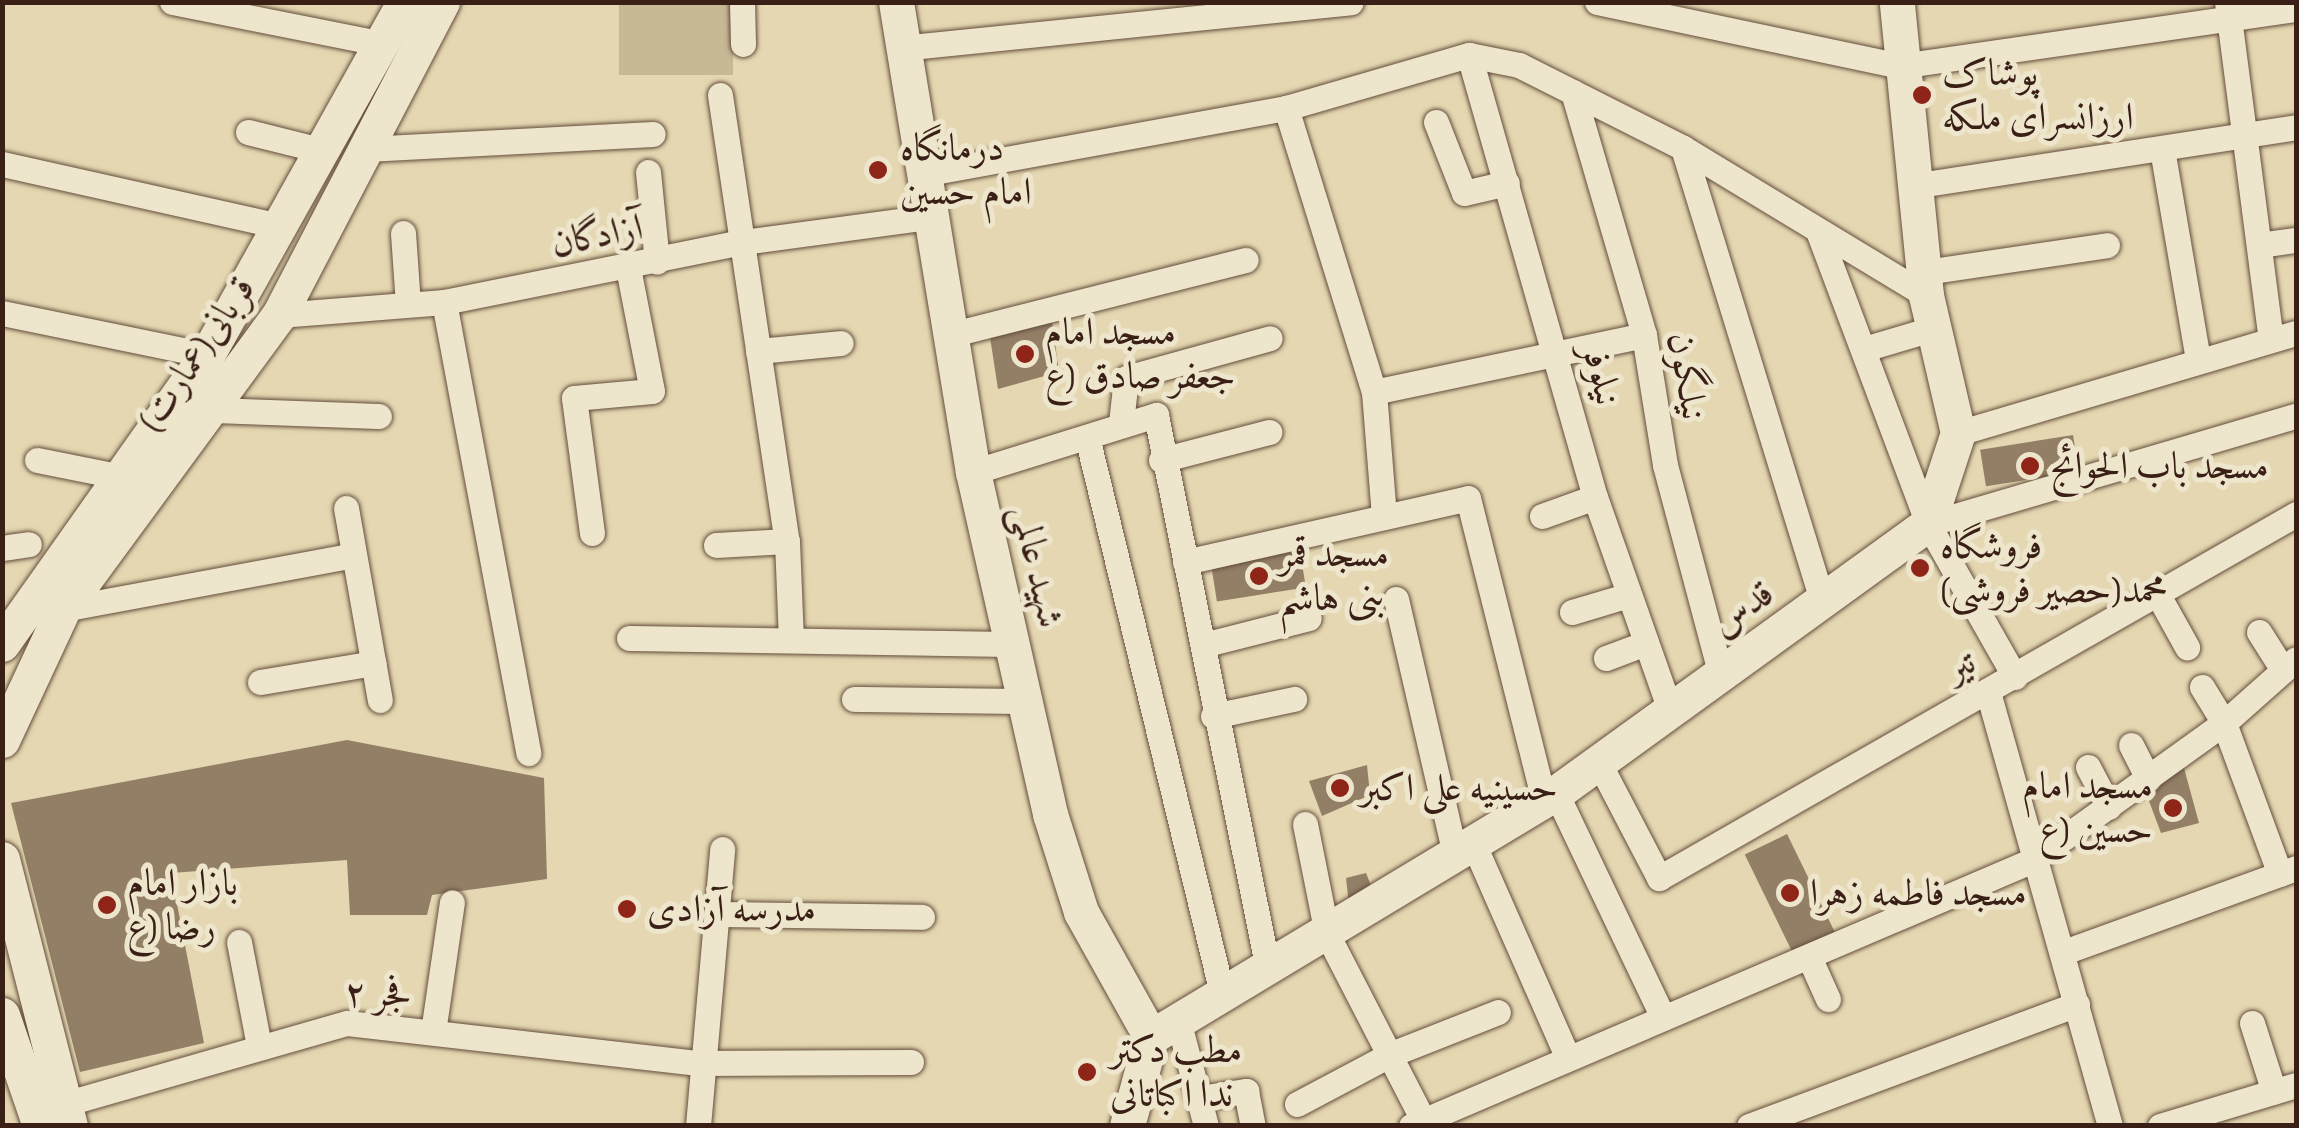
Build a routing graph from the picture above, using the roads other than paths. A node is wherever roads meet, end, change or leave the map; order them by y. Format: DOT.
graph roads {
  1 [pos="404,2"];
  2 [pos="442,2"];
  3 [pos="742,2"];
  4 [pos="896,2"];
  5 [pos="1351,2"];
  6 [pos="1596,2"];
  7 [pos="1897,2"];
  8 [pos="174,3"];
  9 [pos="2227,9"];
  10 [pos="2296,9"];
  11 [pos="379,43"];
  12 [pos="743,44"];
  13 [pos="901,48"];
  14 [pos="1468,55"];
  15 [pos="1900,66"];
  16 [pos="1573,92"];
  17 [pos="720,95"];
  18 [pos="1286,108"];
  19 [pos="1436,122"];
  20 [pos="2296,127"];
  21 [pos="248,132"];
  22 [pos="653,134"];
  23 [pos="2242,136"];
  24 [pos="1683,148"];
  25 [pos="366,149"];
  26 [pos="2162,149"];
  27 [pos="324,151"];
  28 [pos="2,164"];
  29 [pos="648,172"];
  30 [pos="923,174"];
  31 [pos="1507,183"];
  32 [pos="1919,185"];
  33 [pos="928,218"];
  34 [pos="283,227"];
  35 [pos="1818,231"];
  36 [pos="403,233"];
  37 [pos="2296,240"];
  38 [pos="736,243"];
  39 [pos="2107,245"];
  40 [pos="2258,245"];
  41 [pos="1246,260"];
  42 [pos="657,262"];
  43 [pos="628,268"];
  44 [pos="1929,298"];
  45 [pos="444,302"];
  46 [pos="408,304"];
  47 [pos="2,313"];
  48 [pos="278,315"];
  49 [pos="949,335"];
  50 [pos="1644,335"];
  51 [pos="2284,336"];
  52 [pos="1270,338"];
  53 [pos="841,342"];
  54 [pos="1864,349"];
  55 [pos="758,351"];
  56 [pos="1557,351"];
  57 [pos="207,355"];
  58 [pos="2198,359"];
  59 [pos="1374,392"];
  60 [pos="213,410"];
  61 [pos="378,416"];
  62 [pos="2296,416"];
  63 [pos="1121,423"];
  64 [pos="1270,432"];
  65 [pos="1958,433"];
  66 [pos="1088,442"];
  67 [pos="37,460"];
  68 [pos="1161,460"];
  69 [pos="973,472"];
  70 [pos="117,476"];
  71 [pos="1595,497"];
  72 [pos="346,508"];
  73 [pos="1384,514"];
  74 [pos="2296,514"];
  75 [pos="1542,516"];
  76 [pos="1928,524"];
  77 [pos="592,533"];
  78 [pos="787,541"];
  79 [pos="29,544"];
  80 [pos="716,545"];
  81 [pos="2,548"];
  82 [pos="353,555"];
  83 [pos="1185,562"];
  84 [pos="1629,595"];
  85 [pos="2158,595"];
  86 [pos="1396,598"];
  87 [pos="1823,603"];
  88 [pos="62,609"];
  89 [pos="1572,612"];
  90 [pos="1310,618"];
  91 [pos="2259,632"];
  92 [pos="629,638"];
  93 [pos="791,640"];
  94 [pos="1646,643"];
  95 [pos="2,644"];
  96 [pos="1012,644"];
  97 [pos="1203,645"];
  98 [pos="2187,647"];
  99 [pos="1606,658"];
  100 [pos="373,664"];
  101 [pos="2290,664"];
  102 [pos="1721,675"];
  103 [pos="2015,677"];
  104 [pos="260,682"];
  105 [pos="2202,687"];
  106 [pos="1988,692"];
  107 [pos="854,699"];
  108 [pos="1294,699"];
  109 [pos="380,700"];
  110 [pos="1028,700"];
  111 [pos="1670,710"];
  112 [pos="1213,716"];
  113 [pos="2224,723"];
  114 [pos="2,740"];
  115 [pos="2131,745"];
  116 [pos="528,754"];
  117 [pos="1599,762"];
  118 [pos="2088,767"];
  119 [pos="2148,780"];
  120 [pos="1550,797"];
  121 [pos="2109,806"];
  122 [pos="1304,824"];
  123 [pos="722,849"];
  124 [pos="1464,850"];
  125 [pos="2,860"];
  126 [pos="2032,860"];
  127 [pos="2288,871"];
  128 [pos="452,902"];
  129 [pos="716,914"];
  130 [pos="922,917"];
  131 [pos="1327,934"];
  132 [pos="239,942"];
  133 [pos="2064,952"];
  134 [pos="1810,959"];
  135 [pos="1267,964"];
  136 [pos="1221,989"];
  137 [pos="1828,999"];
  138 [pos="2077,1004"];
  139 [pos="1498,1012"];
  140 [pos="2,1014"];
  141 [pos="1662,1014"];
  142 [pos="2252,1023"];
  143 [pos="1164,1029"];
  144 [pos="433,1032"];
  145 [pos="260,1046"];
  146 [pos="8,1054"];
  147 [pos="1389,1055"];
  148 [pos="1567,1056"];
  149 [pos="912,1062"];
  150 [pos="699,1063"];
  151 [pos="2285,1089"];
  152 [pos="1199,1098"];
  153 [pos="1297,1104"];
  154 [pos="2229,1115"];
  155 [pos="53,1117"];
  156 [pos="1417,1123"];
  157 [pos="698,1126"];
  158 [pos="1127,1126"];
  159 [pos="1206,1126"];
  160 [pos="1253,1126"];
  161 [pos="1749,1126"];
  162 [pos="2110,1126"];
  163 [pos="2160,1126"];
  1 -- 11 [label="main road, (عمارت)قربانی"];
  2 -- 25 [label="main road, (عمارت)قربانی"];
  3 -- 12 [label="street"];
  4 -- 13 [label="main road, شهید عالمی"];
  5 -- 13 [label="street"];
  6 -- 15 [label="street"];
  7 -- 15 [label="main road"];
  8 -- 11 [label="street"];
  9 -- 10 [label="street"];
  9 -- 15 [label="street"];
  9 -- 23 [label="street"];
  11 -- 27 [label="main road, (عمارت)قربانی"];
  13 -- 30 [label="main road, شهید عالمی"];
  14 -- 16 [label="street"];
  14 -- 18 [label="street"];
  14 -- 31 [label="street, نیلوفر"];
  15 -- 32 [label="main road"];
  16 -- 24 [label="street"];
  16 -- 50 [label="street, نیلگون"];
  17 -- 38 [label="street"];
  18 -- 30 [label="street"];
  18 -- 59 [label="street"];
  19 -- 31 [label="street"];
  20 -- 23 [label="street"];
  21 -- 27 [label="street"];
  22 -- 25 [label="street"];
  23 -- 26 [label="street"];
  23 -- 40 [label="street"];
  24 -- 35 [label="street"];
  24 -- 87 [label="street"];
  25 -- 48 [label="main road, (عمارت)قربانی"];
  26 -- 32 [label="street"];
  26 -- 58 [label="street"];
  27 -- 34 [label="main road, (عمارت)قربانی"];
  28 -- 34 [label="street"];
  29 -- 42 [label="street"];
  30 -- 33 [label="main road, شهید عالمی"];
  31 -- 56 [label="street, نیلوفر"];
  32 -- 44 [label="main road"];
  33 -- 38 [label="street, آزادگان"];
  33 -- 49 [label="main road, شهید عالمی"];
  34 -- 57 [label="main road, (عمارت)قربانی"];
  35 -- 44 [label="street"];
  35 -- 54 [label="street"];
  36 -- 46 [label="street"];
  37 -- 40 [label="street"];
  38 -- 42 [label="street, آزادگان"];
  38 -- 55 [label="street"];
  39 -- 44 [label="street"];
  40 -- 51 [label="street"];
  41 -- 49 [label="street"];
  42 -- 43 [label="street, آزادگان"];
  43 -- 45 [label="street, آزادگان"];
  43 -- 77 [label="street"];
  44 -- 54 [label="street"];
  44 -- 65 [label="main road"];
  45 -- 46 [label="street, آزادگان"];
  45 -- 116 [label="street"];
  46 -- 48 [label="street, آزادگان"];
  47 -- 57 [label="street"];
  48 -- 60 [label="main road, (عمارت)قربانی"];
  49 -- 69 [label="main road, شهید عالمی"];
  50 -- 56 [label="street"];
  50 -- 102 [label="street, نیلگون"];
  51 -- 58 [label="street"];
  52 -- 63 [label="street"];
  53 -- 55 [label="street"];
  54 -- 76 [label="street"];
  55 -- 78 [label="street"];
  56 -- 59 [label="street"];
  56 -- 71 [label="street, نیلوفر"];
  57 -- 70 [label="main road, (عمارت)قربانی"];
  58 -- 65 [label="street"];
  59 -- 73 [label="street"];
  60 -- 61 [label="street"];
  60 -- 88 [label="main road, (عمارت)قربانی"];
  62 -- 76 [label="street"];
  63 -- 66 [label="street"];
  63 -- 68 [label="street"];
  64 -- 68 [label="street"];
  65 -- 76 [label="main road"];
  66 -- 69 [label="street"];
  66 -- 136 [label="street"];
  67 -- 70 [label="street"];
  68 -- 83 [label="street"];
  69 -- 96 [label="main road, شهید عالمی"];
  70 -- 95 [label="main road, (عمارت)قربانی"];
  71 -- 75 [label="street"];
  71 -- 84 [label="street, نیلوفر"];
  72 -- 82 [label="street"];
  73 -- 83 [label="street"];
  73 -- 120 [label="street"];
  74 -- 85 [label="street, تیر"];
  76 -- 87 [label="main road, قدس"];
  76 -- 103 [label="street"];
  78 -- 80 [label="street"];
  78 -- 93 [label="street"];
  79 -- 81 [label="street"];
  82 -- 88 [label="street"];
  82 -- 100 [label="street"];
  83 -- 97 [label="street"];
  84 -- 89 [label="street"];
  84 -- 94 [label="street, نیلوفر"];
  85 -- 98 [label="street"];
  85 -- 103 [label="street, تیر"];
  86 -- 124 [label="street"];
  87 -- 102 [label="main road, قدس"];
  88 -- 114 [label="main road, (عمارت)قربانی"];
  90 -- 97 [label="street"];
  91 -- 101 [label="street"];
  92 -- 93 [label="street"];
  93 -- 96 [label="street"];
  94 -- 99 [label="street"];
  94 -- 111 [label="street, نیلوفر"];
  96 -- 110 [label="main road, شهید عالمی"];
  97 -- 112 [label="street"];
  100 -- 104 [label="street"];
  100 -- 109 [label="street"];
  101 -- 113 [label="street"];
  102 -- 111 [label="main road, قدس"];
  103 -- 106 [label="street, تیر"];
  105 -- 113 [label="street"];
  106 -- 117 [label="street, تیر"];
  106 -- 126 [label="street"];
  107 -- 110 [label="street"];
  108 -- 112 [label="street"];
  110 -- 143 [label="main road, شهید عالمی"];
  111 -- 117 [label="main road, قدس"];
  112 -- 135 [label="street"];
  113 -- 119 [label="street"];
  113 -- 127 [label="street"];
  115 -- 119 [label="street"];
  117 -- 120 [label="main road, قدس"];
  118 -- 121 [label="street"];
  119 -- 121 [label="street"];
  120 -- 124 [label="main road, قدس"];
  120 -- 141 [label="street"];
  121 -- 126 [label="street"];
  122 -- 131 [label="street"];
  123 -- 129 [label="street"];
  124 -- 131 [label="main road, قدس"];
  124 -- 148 [label="street"];
  125 -- 155 [label="main road"];
  126 -- 133 [label="street"];
  126 -- 134 [label="street"];
  127 -- 133 [label="street"];
  128 -- 144 [label="street"];
  129 -- 130 [label="street"];
  129 -- 150 [label="street"];
  131 -- 135 [label="main road, قدس"];
  131 -- 147 [label="street"];
  132 -- 145 [label="street"];
  133 -- 138 [label="street"];
  134 -- 137 [label="street"];
  134 -- 141 [label="street"];
  135 -- 136 [label="main road, قدس"];
  136 -- 143 [label="main road, قدس"];
  138 -- 161 [label="street"];
  138 -- 162 [label="street"];
  139 -- 147 [label="street"];
  140 -- 146 [label="main road"];
  141 -- 148 [label="street"];
  142 -- 151 [label="street"];
  143 -- 152 [label="street"];
  143 -- 158 [label="main road"];
  144 -- 145 [label="street, فجر ۲"];
  144 -- 150 [label="street, فجر ۲"];
  145 -- 155 [label="street, فجر ۲"];
  146 -- 155 [label="main road"];
  147 -- 153 [label="street"];
  147 -- 156 [label="street"];
  148 -- 156 [label="street"];
  149 -- 150 [label="street, فجر ۲"];
  150 -- 157 [label="street"];
  151 -- 154 [label="street"];
  152 -- 159 [label="street"];
  152 -- 160 [label="street"];
  154 -- 163 [label="street"];
}
